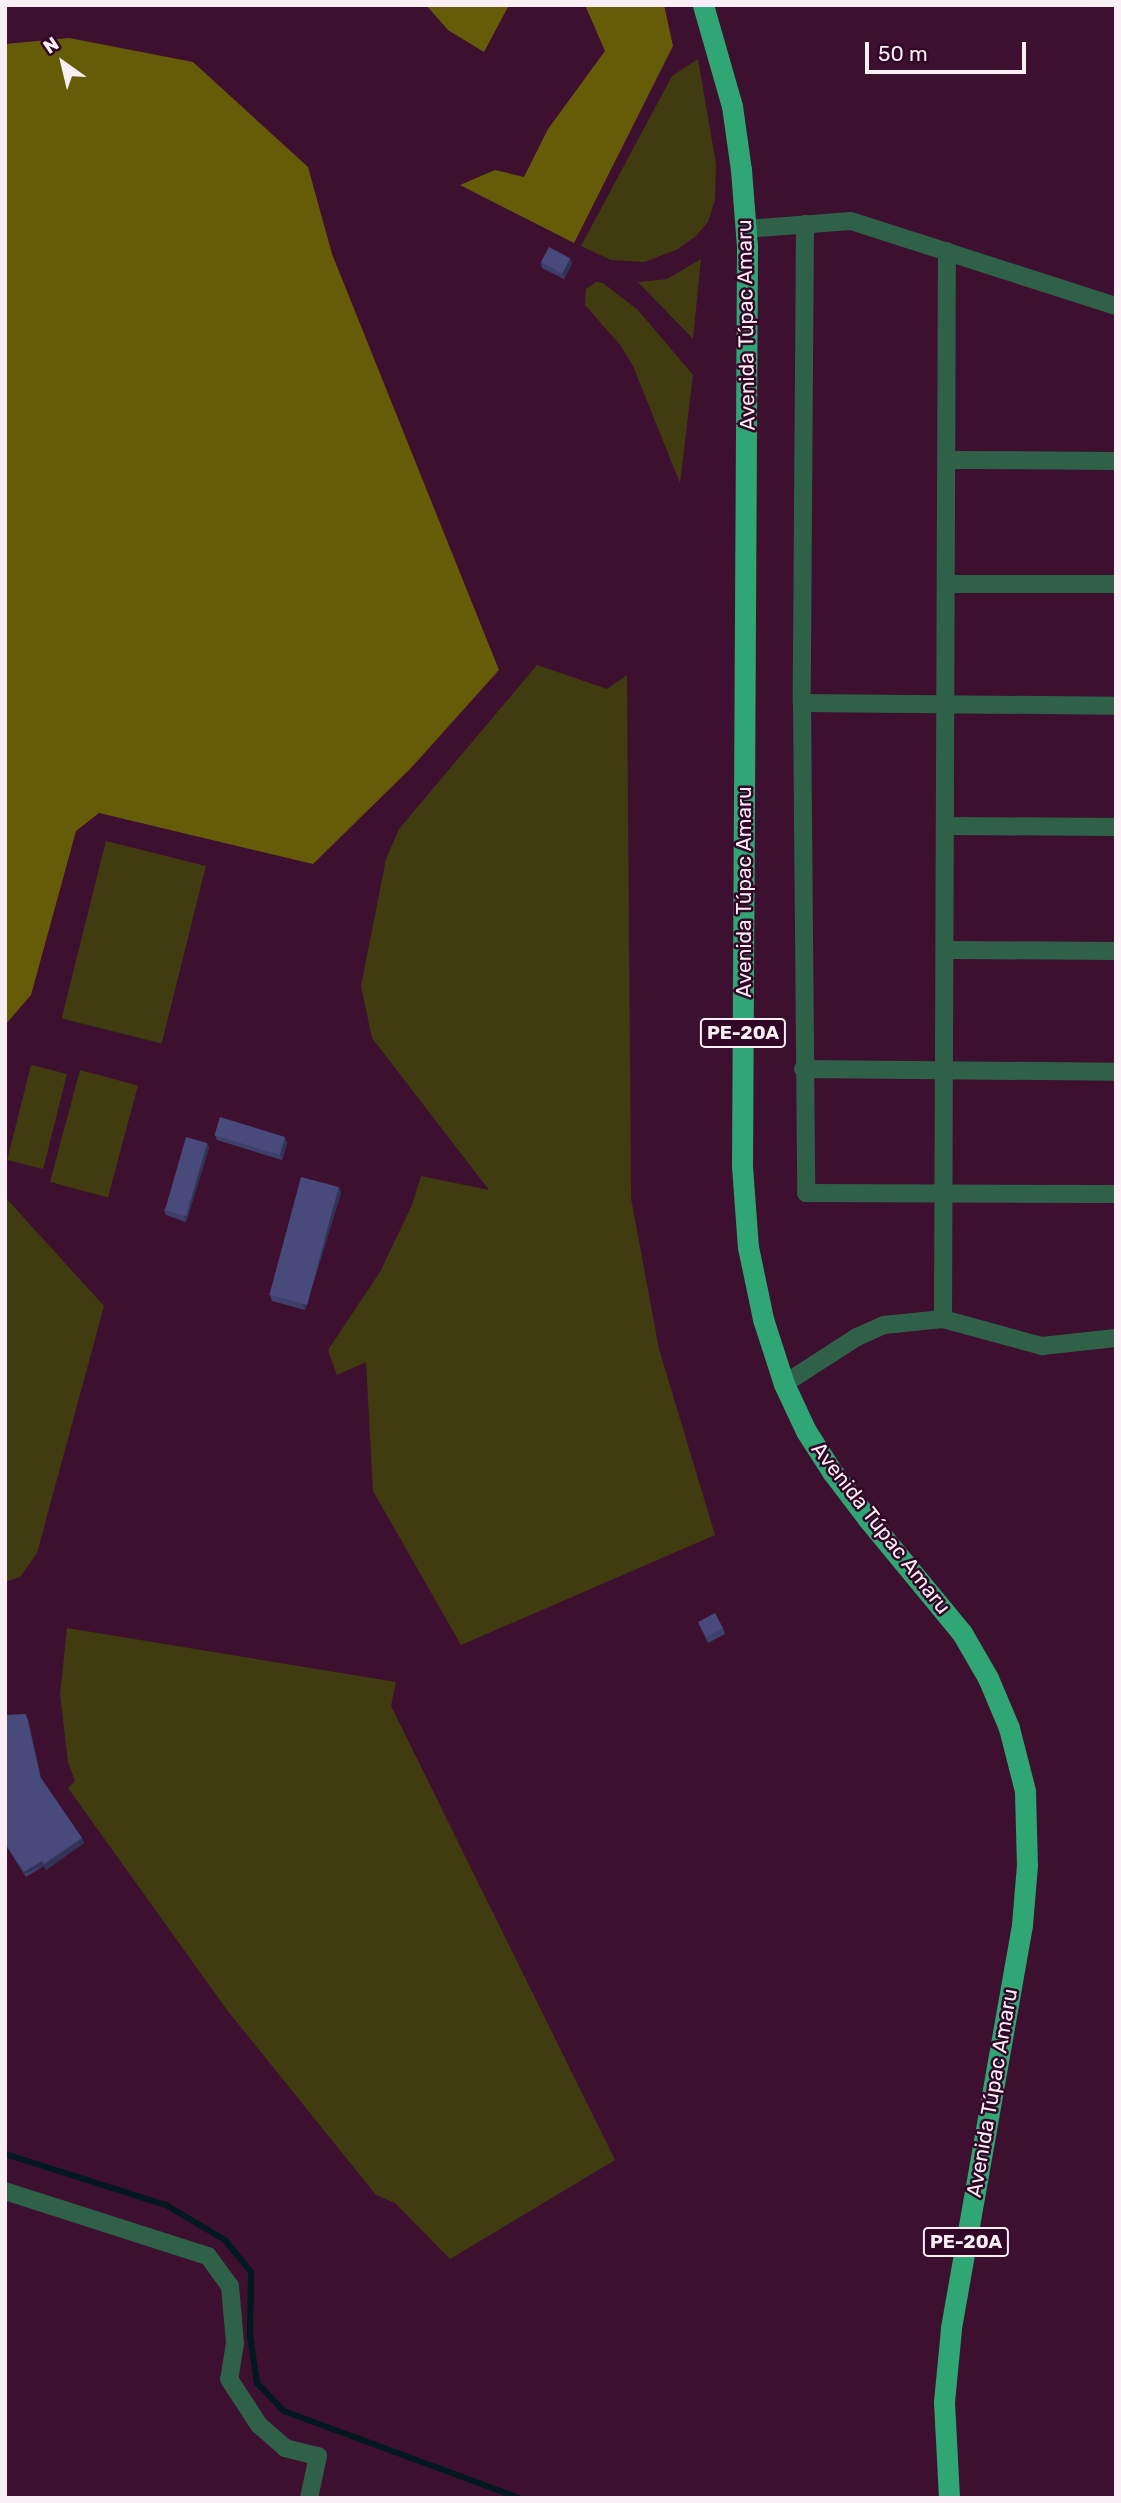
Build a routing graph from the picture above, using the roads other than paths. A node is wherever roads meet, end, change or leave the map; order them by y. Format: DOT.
graph roads {
  1 [pos="703,5"];
  2 [pos="805,224"];
  3 [pos="745,229"];
  4 [pos="947,251"];
  5 [pos="1116,306"];
  6 [pos="947,460"];
  7 [pos="1116,461"];
  8 [pos="946,584"];
  9 [pos="1116,584"];
  10 [pos="802,703"];
  11 [pos="946,704"];
  12 [pos="1116,706"];
  13 [pos="945,826"];
  14 [pos="1116,827"];
  15 [pos="945,950"];
  16 [pos="1116,951"];
  17 [pos="803,1069"];
  18 [pos="944,1071"];
  19 [pos="1116,1072"];
  20 [pos="944,1194"];
  21 [pos="1116,1194"];
  22 [pos="943,1319"];
  23 [pos="1116,1338"];
  24 [pos="784,1384"];
  25 [pos="5,2191"];
  26 [pos="309,2498"];
  27 [pos="949,2498"];
  1 -- 3 [label="highway, Avenida Túpac Amaru / PE-20A"];
  2 -- 3 [label="street"];
  2 -- 4 [label="street"];
  2 -- 10 [label="street"];
  3 -- 24 [label="highway, Avenida Túpac Amaru / PE-20A"];
  4 -- 5 [label="street"];
  4 -- 6 [label="street"];
  6 -- 7 [label="street"];
  6 -- 8 [label="street"];
  8 -- 9 [label="street"];
  8 -- 11 [label="street"];
  10 -- 11 [label="street"];
  10 -- 17 [label="street"];
  11 -- 12 [label="street"];
  11 -- 13 [label="street"];
  13 -- 14 [label="street"];
  13 -- 15 [label="street"];
  15 -- 16 [label="street"];
  15 -- 18 [label="street"];
  17 -- 18 [label="street"];
  17 -- 20 [label="street"];
  18 -- 19 [label="street"];
  18 -- 20 [label="street"];
  20 -- 21 [label="street"];
  20 -- 22 [label="street"];
  22 -- 23 [label="street"];
  22 -- 24 [label="street"];
  24 -- 27 [label="highway, Avenida Túpac Amaru / PE-20A"];
  25 -- 26 [label="street"];
}
